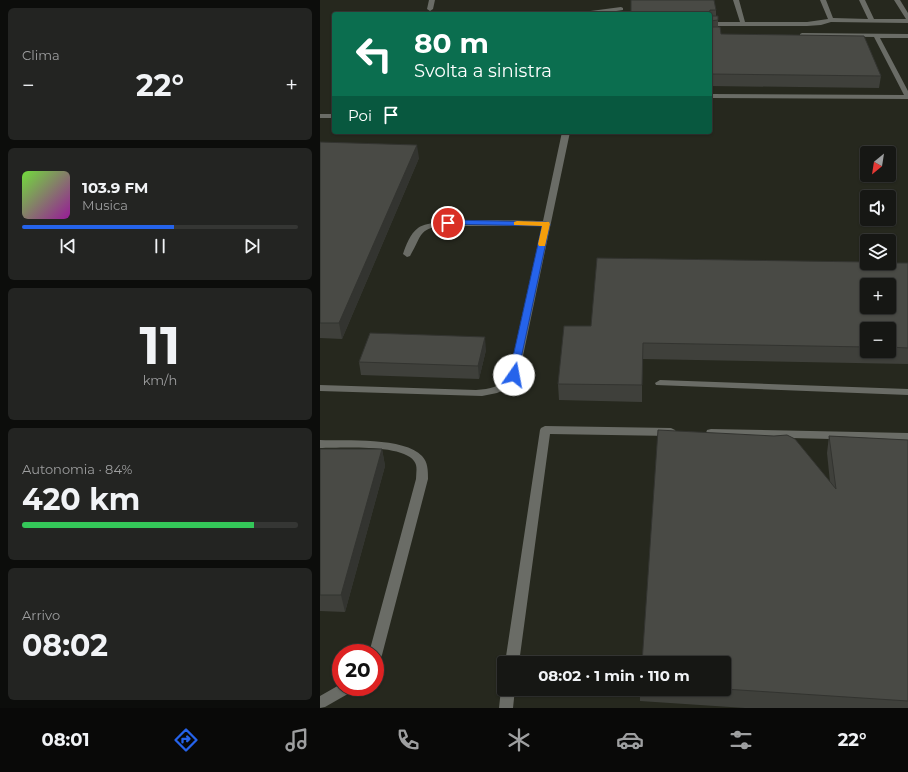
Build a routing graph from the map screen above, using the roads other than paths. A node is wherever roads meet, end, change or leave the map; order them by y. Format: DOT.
graph roads {
  1 [pos="432,0"];
  2 [pos="621,0"];
  3 [pos="736,0"];
  4 [pos="823,0"];
  5 [pos="862,0"];
  6 [pos="897,0"];
  7 [pos="430,8"];
  8 [pos="906,11"];
  9 [pos="620,12"];
  10 [pos="908,19"];
  11 [pos="830,20"];
  12 [pos="872,20"];
  13 [pos="712,24"];
  14 [pos="743,24"];
  15 [pos="797,35"];
  16 [pos="876,36"];
  17 [pos="908,36"];
  18 [pos="712,96"];
  19 [pos="908,97"];
  20 [pos="320,116"];
  21 [pos="332,116"];
  22 [pos="566,134"];
  23 [pos="546,224"];
  24 [pos="407,254"];
  25 [pos="660,383"];
  26 [pos="320,388"];
  27 [pos="908,392"];
  28 [pos="679,432"];
  29 [pos="703,433"];
  30 [pos="908,437"];
  31 [pos="320,444"];
  32 [pos="378,644"];
  33 [pos="513,656"];
  34 [pos="332,696"];
  35 [pos="507,696"];
  36 [pos="320,703"];
  37 [pos="506,708"];
  1 -- 7 [label="street"];
  2 -- 9 [label="street"];
  3 -- 14 [label="street"];
  4 -- 11 [label="street"];
  5 -- 12 [label="street"];
  6 -- 8 [label="street"];
  8 -- 10 [label="street"];
  10 -- 12 [label="street"];
  11 -- 12 [label="street"];
  11 -- 14 [label="street"];
  13 -- 14 [label="street"];
  15 -- 16 [label="street"];
  16 -- 17 [label="street"];
  16 -- 19 [label="street"];
  18 -- 19 [label="street"];
  20 -- 21 [label="street"];
  22 -- 23 [label="street"];
  23 -- 24 [label="street"];
  23 -- 26 [label="street"];
  25 -- 27 [label="street"];
  28 -- 33 [label="street"];
  29 -- 30 [label="street"];
  31 -- 32 [label="street"];
  34 -- 36 [label="street"];
  35 -- 37 [label="street"];
}
